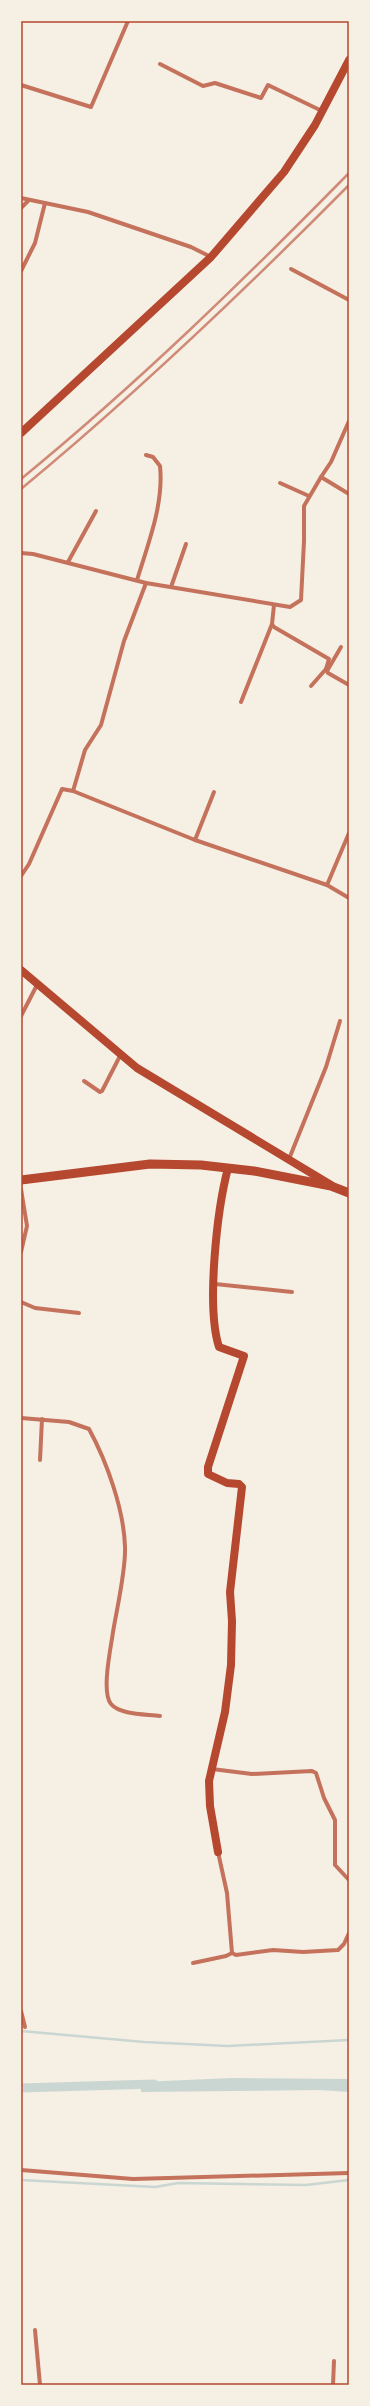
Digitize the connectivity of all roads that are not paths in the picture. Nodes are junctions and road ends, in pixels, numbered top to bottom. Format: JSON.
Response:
{"nodes":[{"id":1,"x":128,"y":21,"type":"edge"},
{"id":2,"x":349,"y":60,"type":"edge"},
{"id":3,"x":160,"y":64,"type":"dead end"},
{"id":4,"x":21,"y":85,"type":"edge"},
{"id":5,"x":322,"y":111,"type":"junction"},
{"id":6,"x":21,"y":198,"type":"edge"},
{"id":7,"x":29,"y":200,"type":"junction"},
{"id":8,"x":45,"y":203,"type":"junction"},
{"id":9,"x":21,"y":208,"type":"edge"},
{"id":10,"x":211,"y":257,"type":"junction"},
{"id":11,"x":291,"y":269,"type":"dead end"},
{"id":12,"x":21,"y":271,"type":"edge"},
{"id":13,"x":349,"y":300,"type":"edge"},
{"id":14,"x":349,"y":421,"type":"edge"},
{"id":15,"x":21,"y":433,"type":"edge"},
{"id":16,"x":146,"y":455,"type":"dead end"},
{"id":17,"x":321,"y":476,"type":"junction"},
{"id":18,"x":280,"y":483,"type":"dead end"},
{"id":19,"x":349,"y":494,"type":"edge"},
{"id":20,"x":309,"y":496,"type":"junction"},
{"id":21,"x":96,"y":511,"type":"dead end"},
{"id":22,"x":186,"y":544,"type":"dead end"},
{"id":23,"x":21,"y":553,"type":"edge"},
{"id":24,"x":68,"y":562,"type":"junction"},
{"id":25,"x":137,"y":580,"type":"junction"},
{"id":26,"x":146,"y":583,"type":"junction"},
{"id":27,"x":171,"y":587,"type":"junction"},
{"id":28,"x":274,"y":605,"type":"junction"},
{"id":29,"x":272,"y":624,"type":"junction"},
{"id":30,"x":341,"y":647,"type":"dead end"},
{"id":31,"x":327,"y":670,"type":"junction"},
{"id":32,"x":349,"y":685,"type":"edge"},
{"id":33,"x":311,"y":686,"type":"dead end"},
{"id":34,"x":241,"y":702,"type":"dead end"},
{"id":35,"x":73,"y":791,"type":"junction"},
{"id":36,"x":214,"y":792,"type":"dead end"},
{"id":37,"x":349,"y":832,"type":"edge"},
{"id":38,"x":195,"y":840,"type":"junction"},
{"id":39,"x":21,"y":876,"type":"edge"},
{"id":40,"x":327,"y":885,"type":"junction"},
{"id":41,"x":349,"y":898,"type":"edge"},
{"id":42,"x":21,"y":970,"type":"edge"},
{"id":43,"x":38,"y":982,"type":"junction"},
{"id":44,"x":21,"y":1016,"type":"edge"},
{"id":45,"x":340,"y":1021,"type":"dead end"},
{"id":46,"x":121,"y":1054,"type":"junction"},
{"id":47,"x":84,"y":1081,"type":"dead end"},
{"id":48,"x":289,"y":1160,"type":"junction"},
{"id":49,"x":228,"y":1168,"type":"junction"},
{"id":50,"x":21,"y":1180,"type":"edge"},
{"id":51,"x":331,"y":1186,"type":"junction"},
{"id":52,"x":21,"y":1189,"type":"edge"},
{"id":53,"x":349,"y":1193,"type":"edge"},
{"id":54,"x":21,"y":1252,"type":"edge"},
{"id":55,"x":215,"y":1284,"type":"junction"},
{"id":56,"x":292,"y":1292,"type":"dead end"},
{"id":57,"x":21,"y":1302,"type":"edge"},
{"id":58,"x":79,"y":1313,"type":"dead end"},
{"id":59,"x":21,"y":1418,"type":"edge"},
{"id":60,"x":42,"y":1419,"type":"junction"},
{"id":61,"x":40,"y":1460,"type":"dead end"},
{"id":62,"x":160,"y":1716,"type":"dead end"},
{"id":63,"x":212,"y":1769,"type":"junction"},
{"id":64,"x":218,"y":1852,"type":"joint"},
{"id":65,"x":349,"y":1880,"type":"edge"},
{"id":66,"x":349,"y":1934,"type":"edge"},
{"id":67,"x":232,"y":1953,"type":"junction"},
{"id":68,"x":193,"y":1963,"type":"dead end"},
{"id":69,"x":21,"y":2011,"type":"edge"},
{"id":70,"x":25,"y":2028,"type":"dead end"},
{"id":71,"x":21,"y":2170,"type":"edge"},
{"id":72,"x":349,"y":2173,"type":"edge"},
{"id":73,"x":35,"y":2330,"type":"dead end"},
{"id":74,"x":334,"y":2361,"type":"dead end"},
{"id":75,"x":40,"y":2385,"type":"edge"},
{"id":76,"x":333,"y":2385,"type":"edge"}],
"edges":[{"from":1,"to":4,"type":"street"},
{"from":2,"to":5,"type":"main road"},
{"from":3,"to":5,"type":"street"},
{"from":5,"to":10,"type":"main road"},
{"from":6,"to":7,"type":"street"},
{"from":7,"to":8,"type":"street"},
{"from":7,"to":9,"type":"street"},
{"from":8,"to":10,"type":"street"},
{"from":8,"to":12,"type":"street"},
{"from":10,"to":15,"type":"main road"},
{"from":11,"to":13,"type":"street"},
{"from":14,"to":17,"type":"street"},
{"from":16,"to":25,"type":"street"},
{"from":17,"to":19,"type":"street"},
{"from":17,"to":20,"type":"street"},
{"from":18,"to":20,"type":"street"},
{"from":20,"to":28,"type":"street"},
{"from":21,"to":24,"type":"street"},
{"from":22,"to":27,"type":"street"},
{"from":23,"to":24,"type":"street"},
{"from":24,"to":25,"type":"street"},
{"from":25,"to":26,"type":"street"},
{"from":26,"to":27,"type":"street"},
{"from":26,"to":35,"type":"street"},
{"from":27,"to":28,"type":"street"},
{"from":28,"to":29,"type":"street"},
{"from":29,"to":31,"type":"street"},
{"from":29,"to":34,"type":"street"},
{"from":30,"to":31,"type":"street"},
{"from":31,"to":32,"type":"street"},
{"from":31,"to":33,"type":"street"},
{"from":35,"to":38,"type":"street"},
{"from":35,"to":39,"type":"street"},
{"from":36,"to":38,"type":"street"},
{"from":37,"to":40,"type":"street"},
{"from":38,"to":40,"type":"street"},
{"from":40,"to":41,"type":"street"},
{"from":42,"to":43,"type":"main road"},
{"from":43,"to":44,"type":"street"},
{"from":43,"to":46,"type":"main road"},
{"from":45,"to":48,"type":"street"},
{"from":46,"to":47,"type":"street"},
{"from":46,"to":48,"type":"main road"},
{"from":48,"to":51,"type":"main road"},
{"from":49,"to":50,"type":"main road"},
{"from":49,"to":51,"type":"main road"},
{"from":49,"to":55,"type":"main road"},
{"from":51,"to":53,"type":"main road"},
{"from":52,"to":54,"type":"street"},
{"from":55,"to":56,"type":"street"},
{"from":55,"to":63,"type":"main road"},
{"from":57,"to":58,"type":"street"},
{"from":59,"to":60,"type":"street"},
{"from":60,"to":61,"type":"street"},
{"from":60,"to":62,"type":"street"},
{"from":63,"to":64,"type":"main road"},
{"from":63,"to":65,"type":"street"},
{"from":64,"to":67,"type":"street"},
{"from":66,"to":67,"type":"street"},
{"from":67,"to":68,"type":"street"},
{"from":69,"to":70,"type":"street"},
{"from":71,"to":72,"type":"street"},
{"from":73,"to":75,"type":"street"},
{"from":74,"to":76,"type":"street"}]}
